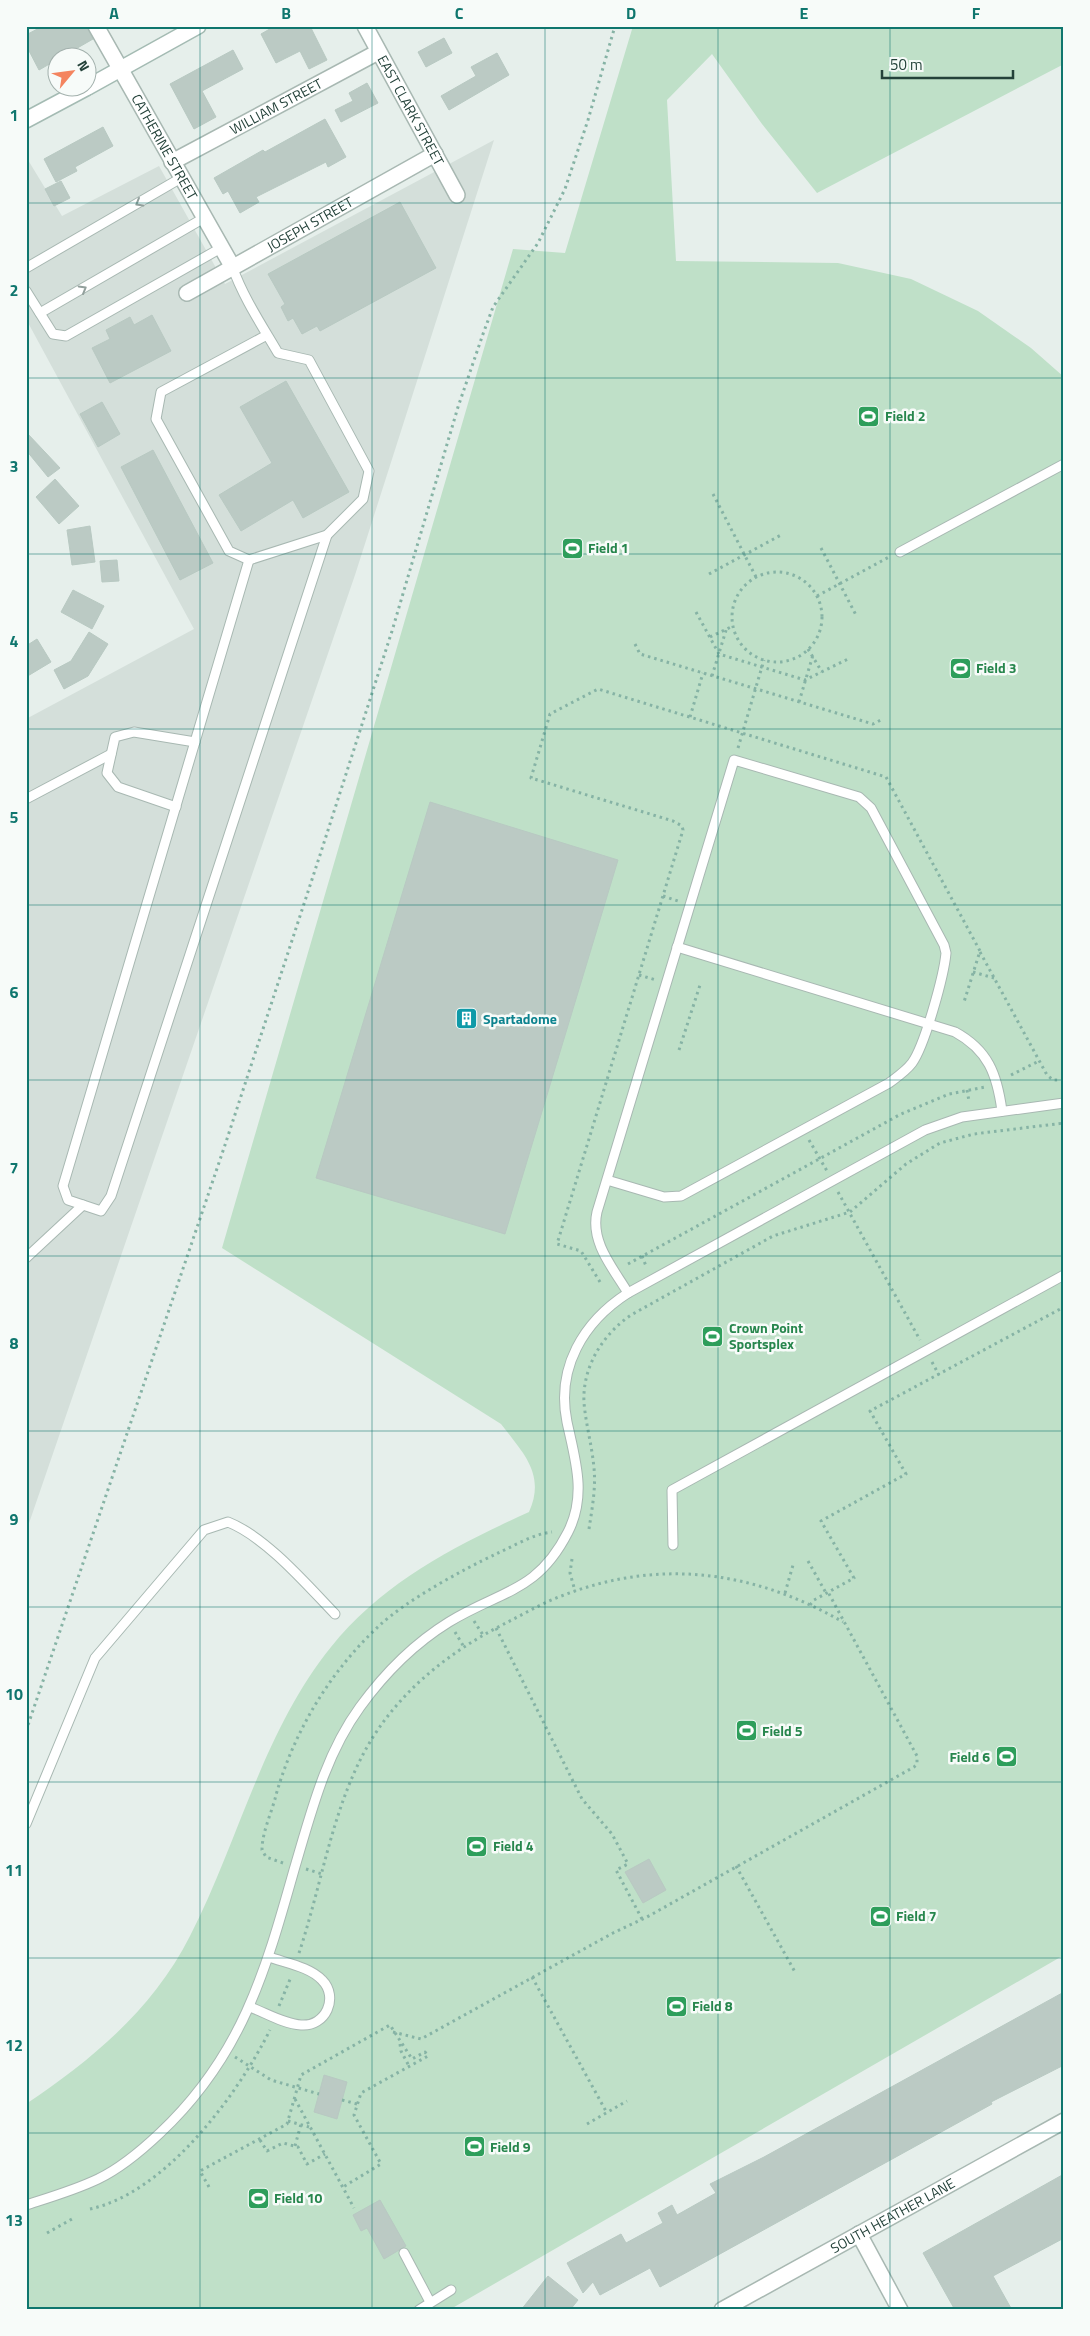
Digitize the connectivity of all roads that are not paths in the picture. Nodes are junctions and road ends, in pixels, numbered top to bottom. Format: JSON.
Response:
{"nodes":[{"id":1,"x":96,"y":26,"type":"edge"},
{"id":2,"x":198,"y":26,"type":"edge"},
{"id":3,"x":364,"y":26,"type":"edge"},
{"id":4,"x":378,"y":52,"type":"junction"},
{"id":5,"x":120,"y":69,"type":"junction"},
{"id":6,"x":98,"y":81,"type":"edge"},
{"id":7,"x":67,"y":98,"type":"edge"},
{"id":8,"x":26,"y":120,"type":"edge"},
{"id":9,"x":435,"y":154,"type":"junction"},
{"id":10,"x":172,"y":162,"type":"junction"},
{"id":11,"x":181,"y":178,"type":"junction"},
{"id":12,"x":457,"y":195,"type":"dead end"},
{"id":13,"x":204,"y":218,"type":"junction"},
{"id":14,"x":221,"y":248,"type":"junction"},
{"id":15,"x":232,"y":266,"type":"junction"},
{"id":16,"x":26,"y":268,"type":"edge"},
{"id":17,"x":26,"y":290,"type":"edge"},
{"id":18,"x":187,"y":293,"type":"dead end"},
{"id":19,"x":40,"y":313,"type":"junction"},
{"id":20,"x":267,"y":335,"type":"junction"},
{"id":21,"x":1064,"y":464,"type":"edge"},
{"id":22,"x":327,"y":535,"type":"junction"},
{"id":23,"x":900,"y":552,"type":"road end"},
{"id":24,"x":249,"y":560,"type":"junction"},
{"id":25,"x":195,"y":742,"type":"junction"},
{"id":26,"x":111,"y":754,"type":"junction"},
{"id":27,"x":26,"y":800,"type":"edge"},
{"id":28,"x":176,"y":807,"type":"junction"},
{"id":29,"x":677,"y":947,"type":"junction"},
{"id":30,"x":928,"y":1023,"type":"junction"},
{"id":31,"x":1064,"y":1102,"type":"edge"},
{"id":32,"x":1002,"y":1110,"type":"junction"},
{"id":33,"x":607,"y":1180,"type":"junction"},
{"id":34,"x":83,"y":1205,"type":"junction"},
{"id":35,"x":26,"y":1258,"type":"edge"},
{"id":36,"x":1064,"y":1275,"type":"edge"},
{"id":37,"x":628,"y":1293,"type":"junction"},
{"id":38,"x":673,"y":1545,"type":"dead end"},
{"id":39,"x":335,"y":1614,"type":"dead end"},
{"id":40,"x":26,"y":1824,"type":"edge"},
{"id":41,"x":269,"y":1957,"type":"junction"},
{"id":42,"x":250,"y":2007,"type":"junction"},
{"id":43,"x":1064,"y":2121,"type":"edge"},
{"id":44,"x":26,"y":2205,"type":"edge"},
{"id":45,"x":859,"y":2234,"type":"junction"},
{"id":46,"x":404,"y":2253,"type":"dead end"},
{"id":47,"x":451,"y":2290,"type":"dead end"},
{"id":48,"x":430,"y":2302,"type":"junction"},
{"id":49,"x":419,"y":2310,"type":"edge"},
{"id":50,"x":722,"y":2310,"type":"edge"},
{"id":51,"x":900,"y":2310,"type":"edge"}],
"edges":[{"from":1,"to":5,"type":"street","name":"CATHERINE STREET"},
{"from":2,"to":5,"type":"street"},
{"from":3,"to":4,"type":"street","name":"EAST CLARK STREET"},
{"from":4,"to":9,"type":"street","name":"EAST CLARK STREET"},
{"from":4,"to":10,"type":"street","name":"WILLIAM STREET"},
{"from":5,"to":6,"type":"street"},
{"from":5,"to":10,"type":"street","name":"CATHERINE STREET"},
{"from":7,"to":8,"type":"street"},
{"from":9,"to":12,"type":"street","name":"EAST CLARK STREET"},
{"from":9,"to":15,"type":"street","name":"JOSEPH STREET"},
{"from":10,"to":11,"type":"street","name":"CATHERINE STREET"},
{"from":11,"to":13,"type":"street","name":"CATHERINE STREET"},
{"from":11,"to":16,"type":"lane","one_way":true},
{"from":13,"to":14,"type":"street","name":"CATHERINE STREET"},
{"from":19,"to":13,"type":"lane","one_way":true},
{"from":14,"to":15,"type":"street","name":"CATHERINE STREET"},
{"from":14,"to":19,"type":"lane"},
{"from":15,"to":18,"type":"street","name":"JOSEPH STREET"},
{"from":15,"to":20,"type":"lane"},
{"from":17,"to":19,"type":"lane"},
{"from":20,"to":22,"type":"lane"},
{"from":20,"to":24,"type":"lane"},
{"from":21,"to":23,"type":"lane"},
{"from":22,"to":24,"type":"lane"},
{"from":22,"to":34,"type":"lane"},
{"from":24,"to":25,"type":"lane"},
{"from":25,"to":26,"type":"lane"},
{"from":25,"to":28,"type":"lane"},
{"from":26,"to":27,"type":"lane"},
{"from":26,"to":28,"type":"lane"},
{"from":28,"to":34,"type":"lane"},
{"from":29,"to":30,"type":"lane"},
{"from":29,"to":30,"type":"lane"},
{"from":29,"to":33,"type":"lane"},
{"from":30,"to":32,"type":"lane"},
{"from":30,"to":33,"type":"lane"},
{"from":31,"to":32,"type":"lane"},
{"from":32,"to":37,"type":"lane"},
{"from":33,"to":37,"type":"lane"},
{"from":34,"to":35,"type":"lane"},
{"from":36,"to":38,"type":"lane"},
{"from":37,"to":41,"type":"lane"},
{"from":39,"to":40,"type":"lane"},
{"from":41,"to":42,"type":"lane"},
{"from":41,"to":42,"type":"lane"},
{"from":42,"to":44,"type":"lane"},
{"from":43,"to":45,"type":"street","name":"SOUTH HEATHER LANE"},
{"from":45,"to":50,"type":"street","name":"SOUTH HEATHER LANE"},
{"from":45,"to":51,"type":"street"},
{"from":46,"to":48,"type":"lane"},
{"from":47,"to":48,"type":"lane"},
{"from":48,"to":49,"type":"lane"}]}
